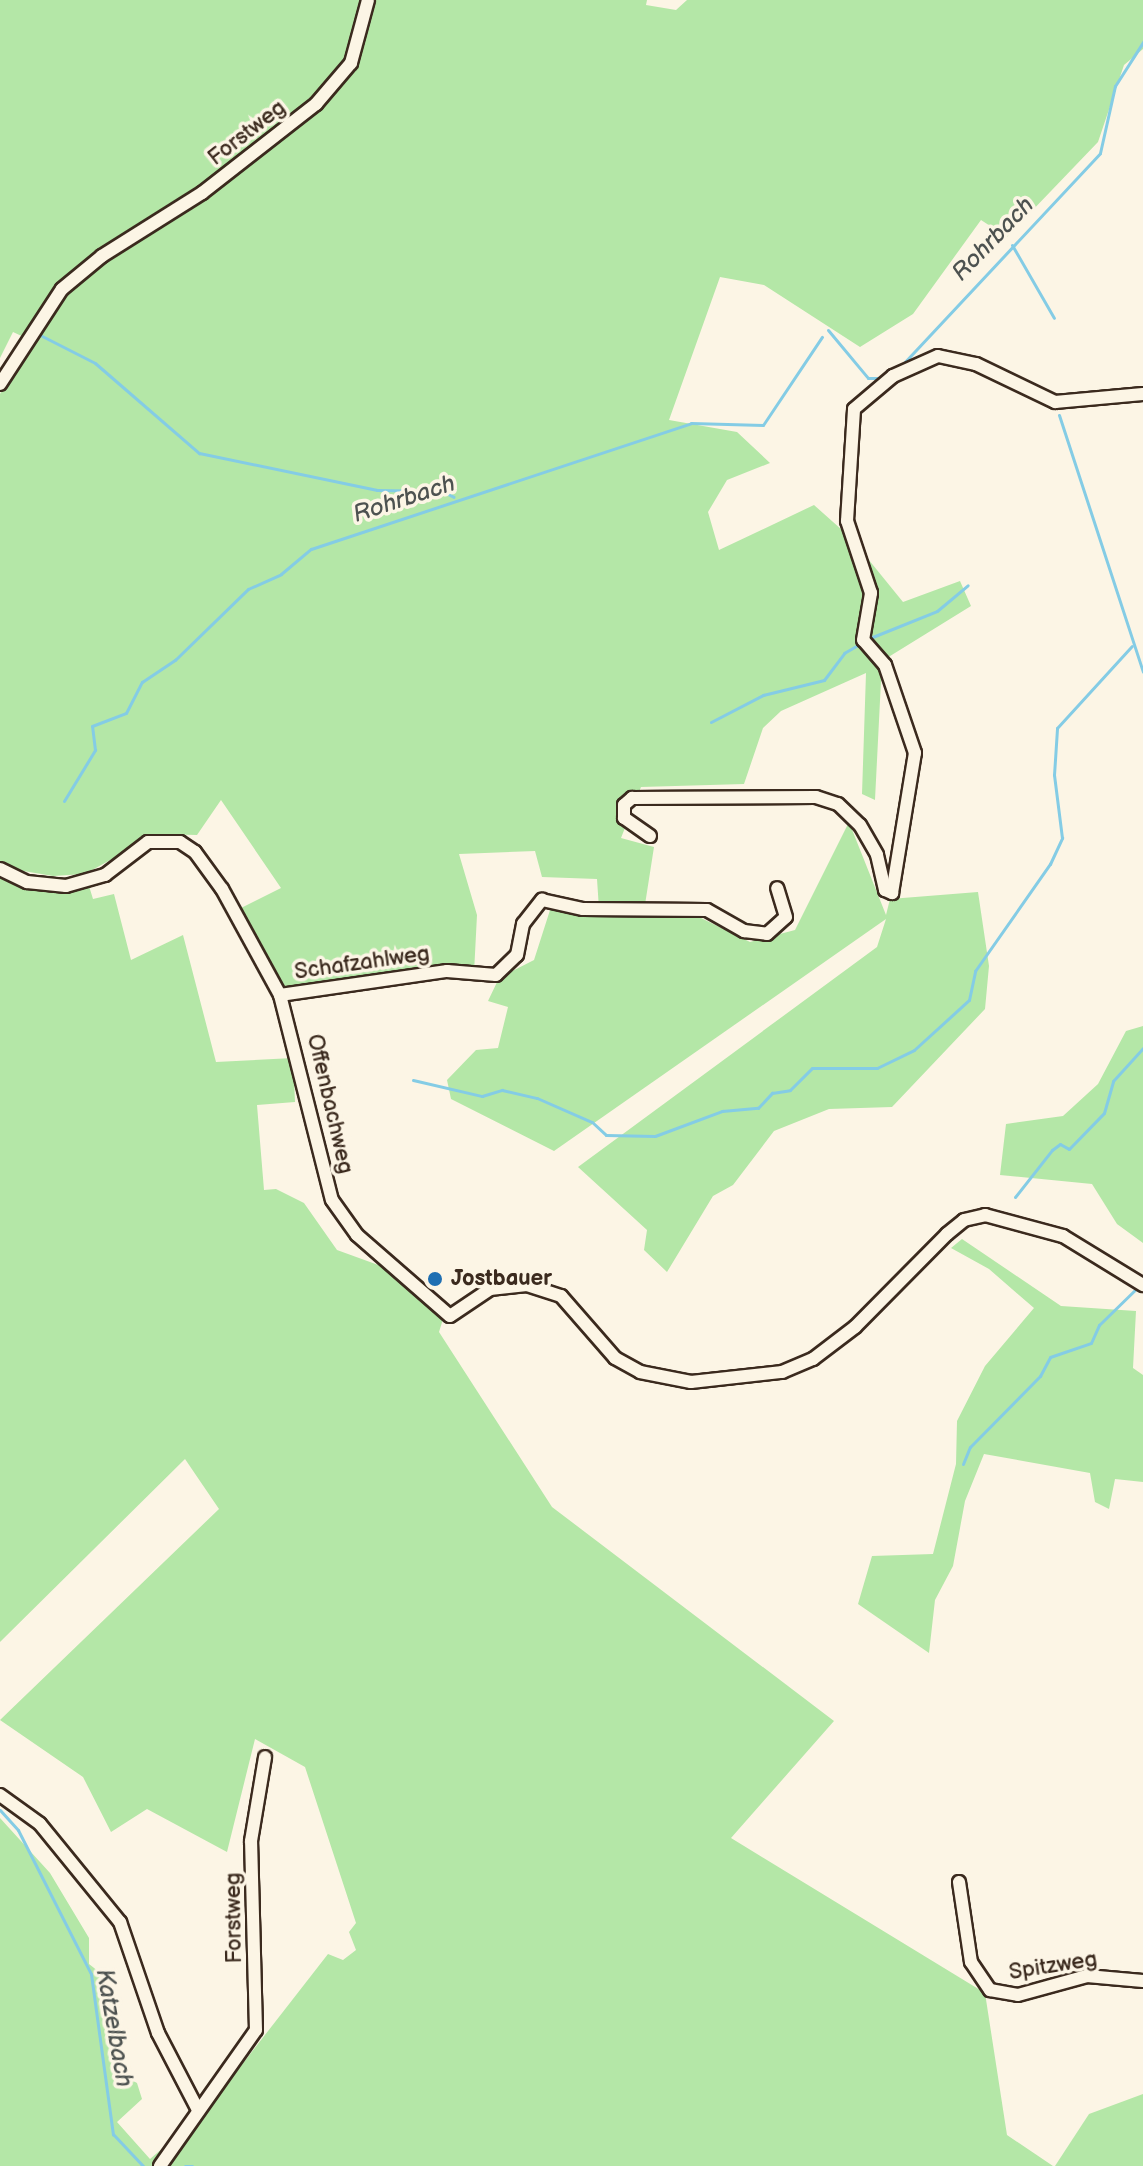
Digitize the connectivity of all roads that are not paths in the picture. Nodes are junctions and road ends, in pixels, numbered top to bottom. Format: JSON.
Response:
{"nodes":[{"id":1,"x":368,"y":0,"type":"edge"},
{"id":2,"x":0,"y":384,"type":"edge"},
{"id":3,"x":1143,"y":394,"type":"edge"},
{"id":4,"x":650,"y":836,"type":"dead end"},
{"id":5,"x":0,"y":869,"type":"edge"},
{"id":6,"x":777,"y":888,"type":"dead end"},
{"id":7,"x":280,"y":995,"type":"junction"},
{"id":8,"x":1143,"y":1285,"type":"edge"},
{"id":9,"x":265,"y":1757,"type":"dead end"},
{"id":10,"x":0,"y":1795,"type":"edge"},
{"id":11,"x":959,"y":1882,"type":"dead end"},
{"id":12,"x":1143,"y":1981,"type":"edge"},
{"id":13,"x":197,"y":2108,"type":"junction"},
{"id":14,"x":160,"y":2166,"type":"edge"}],
"edges":[{"from":1,"to":2,"type":"street","name":"Forstweg"},
{"from":3,"to":4,"type":"street"},
{"from":5,"to":7,"type":"street","name":"Offenbachweg"},
{"from":6,"to":7,"type":"street","name":"Schafzahlweg"},
{"from":7,"to":8,"type":"street","name":"Offenbachweg"},
{"from":9,"to":13,"type":"street","name":"Forstweg"},
{"from":10,"to":13,"type":"street"},
{"from":11,"to":12,"type":"street","name":"Spitzweg"},
{"from":13,"to":14,"type":"street","name":"Forstweg"}]}
